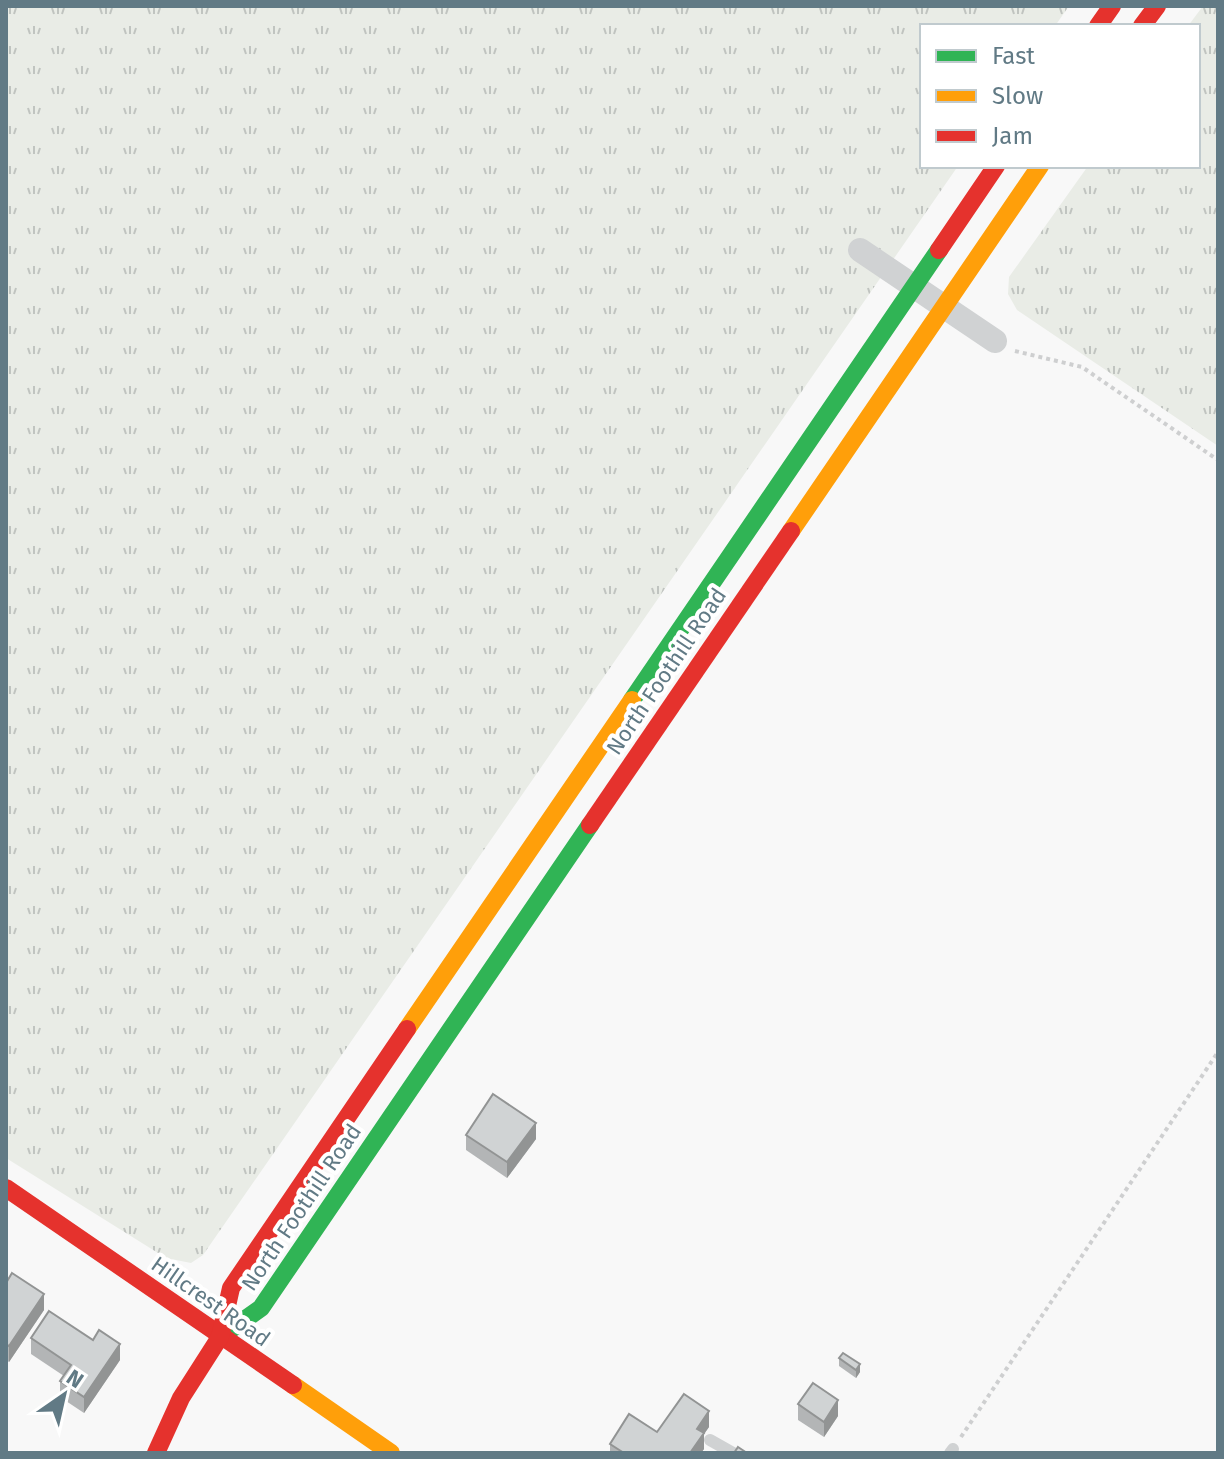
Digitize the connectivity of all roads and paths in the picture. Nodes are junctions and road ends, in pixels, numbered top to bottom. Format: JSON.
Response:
{"nodes":[{"id":1,"x":1112,"y":6,"type":"edge"},
{"id":2,"x":1157,"y":6,"type":"edge"},
{"id":3,"x":1099,"y":24,"type":"edge"},
{"id":4,"x":1144,"y":24,"type":"edge"},
{"id":5,"x":995,"y":168,"type":"edge"},
{"id":6,"x":1039,"y":168,"type":"edge"},
{"id":7,"x":860,"y":250,"type":"dead end"},
{"id":8,"x":913,"y":286,"type":"junction"},
{"id":9,"x":943,"y":306,"type":"junction"},
{"id":10,"x":995,"y":341,"type":"joint"},
{"id":11,"x":1218,"y":460,"type":"edge"},
{"id":12,"x":1218,"y":1052,"type":"edge"},
{"id":13,"x":6,"y":1188,"type":"edge"},
{"id":14,"x":220,"y":1337,"type":"junction"},
{"id":15,"x":710,"y":1440,"type":"dead end"},
{"id":16,"x":952,"y":1451,"type":"edge"},
{"id":17,"x":156,"y":1453,"type":"edge"},
{"id":18,"x":391,"y":1453,"type":"edge"},
{"id":19,"x":733,"y":1453,"type":"edge"}],
"edges":[{"from":1,"to":3,"type":"main road"},
{"from":2,"to":4,"type":"main road"},
{"from":5,"to":8,"type":"main road","name":"North Foothill Road"},
{"from":6,"to":9,"type":"main road","name":"North Foothill Road"},
{"from":7,"to":8,"type":"street"},
{"from":8,"to":9,"type":"street"},
{"from":8,"to":14,"type":"main road","name":"North Foothill Road"},
{"from":9,"to":10,"type":"street"},
{"from":9,"to":14,"type":"main road","name":"North Foothill Road"},
{"from":10,"to":11,"type":"path"},
{"from":12,"to":16,"type":"path"},
{"from":13,"to":14,"type":"main road","name":"Hillcrest Road"},
{"from":14,"to":17,"type":"main road"},
{"from":14,"to":18,"type":"main road","name":"Hillcrest Road"},
{"from":15,"to":19,"type":"lane"}]}
